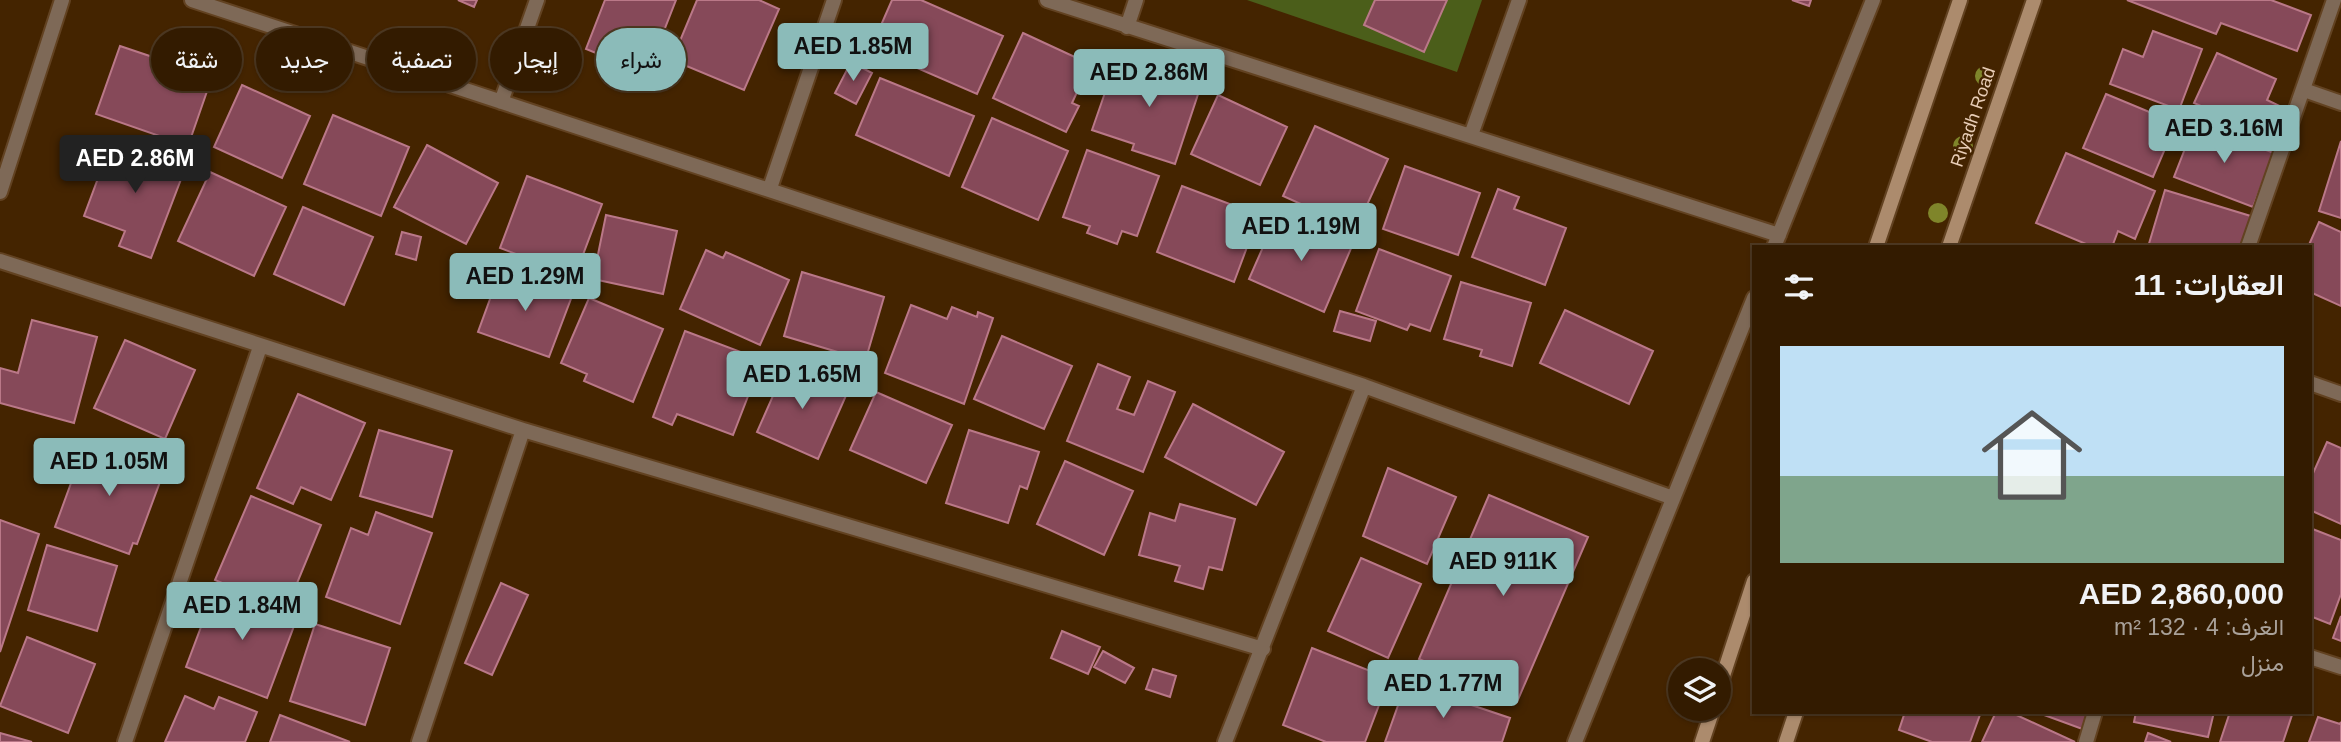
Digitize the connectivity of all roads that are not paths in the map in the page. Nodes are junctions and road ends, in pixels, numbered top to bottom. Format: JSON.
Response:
{"nodes":[{"id":1,"x":62,"y":0,"type":"edge"},
{"id":2,"x":192,"y":0,"type":"edge"},
{"id":3,"x":537,"y":0,"type":"edge"},
{"id":4,"x":834,"y":0,"type":"edge"},
{"id":5,"x":1047,"y":0,"type":"edge"},
{"id":6,"x":1136,"y":0,"type":"edge"},
{"id":7,"x":1519,"y":0,"type":"edge"},
{"id":8,"x":1873,"y":0,"type":"edge"},
{"id":9,"x":1960,"y":0,"type":"edge"},
{"id":10,"x":2034,"y":0,"type":"edge"},
{"id":11,"x":2334,"y":0,"type":"edge"},
{"id":12,"x":1127,"y":27,"type":"junction"},
{"id":13,"x":2304,"y":90,"type":"junction"},
{"id":14,"x":502,"y":102,"type":"junction"},
{"id":15,"x":2341,"y":103,"type":"edge"},
{"id":16,"x":1471,"y":135,"type":"junction"},
{"id":17,"x":770,"y":188,"type":"junction"},
{"id":18,"x":0,"y":192,"type":"edge"},
{"id":19,"x":1777,"y":241,"type":"edge"},
{"id":20,"x":1877,"y":245,"type":"edge"},
{"id":21,"x":1950,"y":245,"type":"edge"},
{"id":22,"x":2249,"y":245,"type":"edge"},
{"id":23,"x":0,"y":261,"type":"edge"},
{"id":24,"x":1752,"y":303,"type":"edge"},
{"id":25,"x":260,"y":347,"type":"junction"},
{"id":26,"x":2312,"y":384,"type":"edge"},
{"id":27,"x":1364,"y":386,"type":"junction"},
{"id":28,"x":2341,"y":394,"type":"edge"},
{"id":29,"x":523,"y":430,"type":"junction"},
{"id":30,"x":1673,"y":498,"type":"junction"},
{"id":31,"x":1752,"y":587,"type":"edge"},
{"id":32,"x":1263,"y":649,"type":"junction"},
{"id":33,"x":2312,"y":657,"type":"edge"},
{"id":34,"x":1729,"y":658,"type":"edge"},
{"id":35,"x":2341,"y":667,"type":"edge"},
{"id":36,"x":1796,"y":714,"type":"edge"},
{"id":37,"x":2094,"y":714,"type":"edge"},
{"id":38,"x":1709,"y":721,"type":"edge"},
{"id":39,"x":1790,"y":741,"type":"edge"},
{"id":40,"x":125,"y":742,"type":"edge"},
{"id":41,"x":419,"y":742,"type":"edge"},
{"id":42,"x":1225,"y":742,"type":"edge"},
{"id":43,"x":1575,"y":742,"type":"edge"},
{"id":44,"x":1702,"y":742,"type":"edge"},
{"id":45,"x":2086,"y":742,"type":"edge"}],
"edges":[{"from":1,"to":18,"type":"street"},
{"from":2,"to":14,"type":"street"},
{"from":3,"to":14,"type":"street"},
{"from":4,"to":17,"type":"street"},
{"from":5,"to":12,"type":"street"},
{"from":6,"to":12,"type":"street"},
{"from":7,"to":16,"type":"street"},
{"from":8,"to":19,"type":"street"},
{"from":9,"to":20,"type":"street"},
{"from":10,"to":21,"type":"street","name":"Riyadh Road"},
{"from":11,"to":13,"type":"street"},
{"from":12,"to":16,"type":"street"},
{"from":13,"to":15,"type":"street"},
{"from":13,"to":22,"type":"street"},
{"from":14,"to":17,"type":"street"},
{"from":16,"to":19,"type":"street"},
{"from":17,"to":27,"type":"street"},
{"from":23,"to":25,"type":"street"},
{"from":24,"to":30,"type":"street"},
{"from":25,"to":29,"type":"street"},
{"from":25,"to":40,"type":"street"},
{"from":26,"to":28,"type":"street"},
{"from":27,"to":30,"type":"street"},
{"from":27,"to":32,"type":"street"},
{"from":29,"to":32,"type":"street"},
{"from":29,"to":41,"type":"street"},
{"from":30,"to":43,"type":"street"},
{"from":31,"to":34,"type":"street"},
{"from":32,"to":42,"type":"street"},
{"from":33,"to":35,"type":"street"},
{"from":36,"to":39,"type":"street"},
{"from":37,"to":45,"type":"street"},
{"from":38,"to":44,"type":"street"}]}
